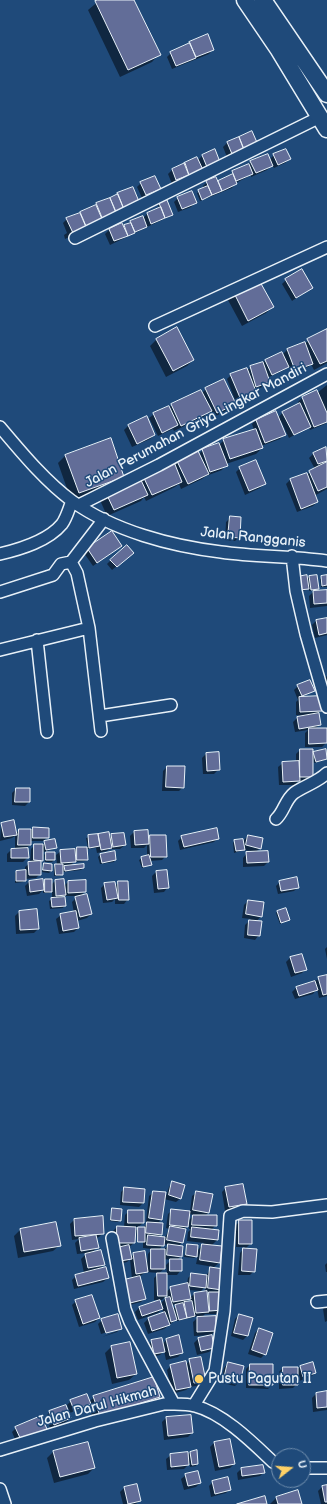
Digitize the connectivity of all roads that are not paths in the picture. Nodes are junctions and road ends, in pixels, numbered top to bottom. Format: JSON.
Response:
{"nodes":[{"id":1,"x":245,"y":0,"type":"edge"},
{"id":2,"x":263,"y":0,"type":"edge"},
{"id":3,"x":285,"y":51,"type":"junction"},
{"id":4,"x":327,"y":94,"type":"edge"},
{"id":5,"x":323,"y":123,"type":"edge"},
{"id":6,"x":75,"y":238,"type":"dead end"},
{"id":7,"x":327,"y":247,"type":"edge"},
{"id":8,"x":155,"y":326,"type":"dead end"},
{"id":9,"x":327,"y":374,"type":"edge"},
{"id":10,"x":0,"y":427,"type":"edge"},
{"id":11,"x":76,"y":503,"type":"junction"},
{"id":12,"x":104,"y":519,"type":"junction"},
{"id":13,"x":0,"y":554,"type":"edge"},
{"id":14,"x":292,"y":556,"type":"junction"},
{"id":15,"x":327,"y":561,"type":"edge"},
{"id":16,"x":71,"y":562,"type":"junction"},
{"id":17,"x":0,"y":592,"type":"edge"},
{"id":18,"x":89,"y":628,"type":"junction"},
{"id":19,"x":37,"y":640,"type":"junction"},
{"id":20,"x":0,"y":650,"type":"edge"},
{"id":21,"x":171,"y":705,"type":"dead end"},
{"id":22,"x":327,"y":707,"type":"edge"},
{"id":23,"x":100,"y":716,"type":"junction"},
{"id":24,"x":101,"y":731,"type":"dead end"},
{"id":25,"x":47,"y":732,"type":"dead end"},
{"id":26,"x":327,"y":773,"type":"edge"},
{"id":27,"x":276,"y":819,"type":"dead end"},
{"id":28,"x":327,"y":1205,"type":"edge"},
{"id":29,"x":112,"y":1238,"type":"dead end"},
{"id":30,"x":174,"y":1404,"type":"junction"},
{"id":31,"x":194,"y":1405,"type":"junction"},
{"id":32,"x":0,"y":1450,"type":"edge"},
{"id":33,"x":271,"y":1460,"type":"edge"},
{"id":34,"x":311,"y":1468,"type":"edge"},
{"id":35,"x":327,"y":1468,"type":"edge"},
{"id":36,"x":0,"y":1489,"type":"edge"},
{"id":37,"x":5,"y":1504,"type":"edge"}],
"edges":[{"from":1,"to":3,"type":"highway"},
{"from":2,"to":3,"type":"highway"},
{"from":3,"to":4,"type":"highway"},
{"from":3,"to":5,"type":"highway"},
{"from":5,"to":6,"type":"street"},
{"from":7,"to":8,"type":"street"},
{"from":9,"to":11,"type":"street","name":"Jalan Perumahan Griya Lingkar Mandiri"},
{"from":10,"to":11,"type":"street","name":"Jalan Rangganis"},
{"from":11,"to":12,"type":"street","name":"Jalan Rangganis"},
{"from":11,"to":13,"type":"street"},
{"from":12,"to":14,"type":"street","name":"Jalan Rangganis"},
{"from":12,"to":16,"type":"street"},
{"from":14,"to":15,"type":"street","name":"Jalan Rangganis"},
{"from":14,"to":22,"type":"street"},
{"from":16,"to":17,"type":"street"},
{"from":16,"to":18,"type":"street"},
{"from":18,"to":19,"type":"street"},
{"from":18,"to":23,"type":"street"},
{"from":19,"to":20,"type":"street"},
{"from":19,"to":25,"type":"street"},
{"from":21,"to":23,"type":"street"},
{"from":23,"to":24,"type":"street"},
{"from":26,"to":27,"type":"street"},
{"from":28,"to":31,"type":"street"},
{"from":29,"to":30,"type":"street"},
{"from":30,"to":31,"type":"street","name":"Jalan Darul Hikmah"},
{"from":30,"to":32,"type":"street","name":"Jalan Darul Hikmah"},
{"from":31,"to":33,"type":"street","name":"Jalan Darul Hikmah"},
{"from":34,"to":35,"type":"street"},
{"from":36,"to":37,"type":"street"}]}
